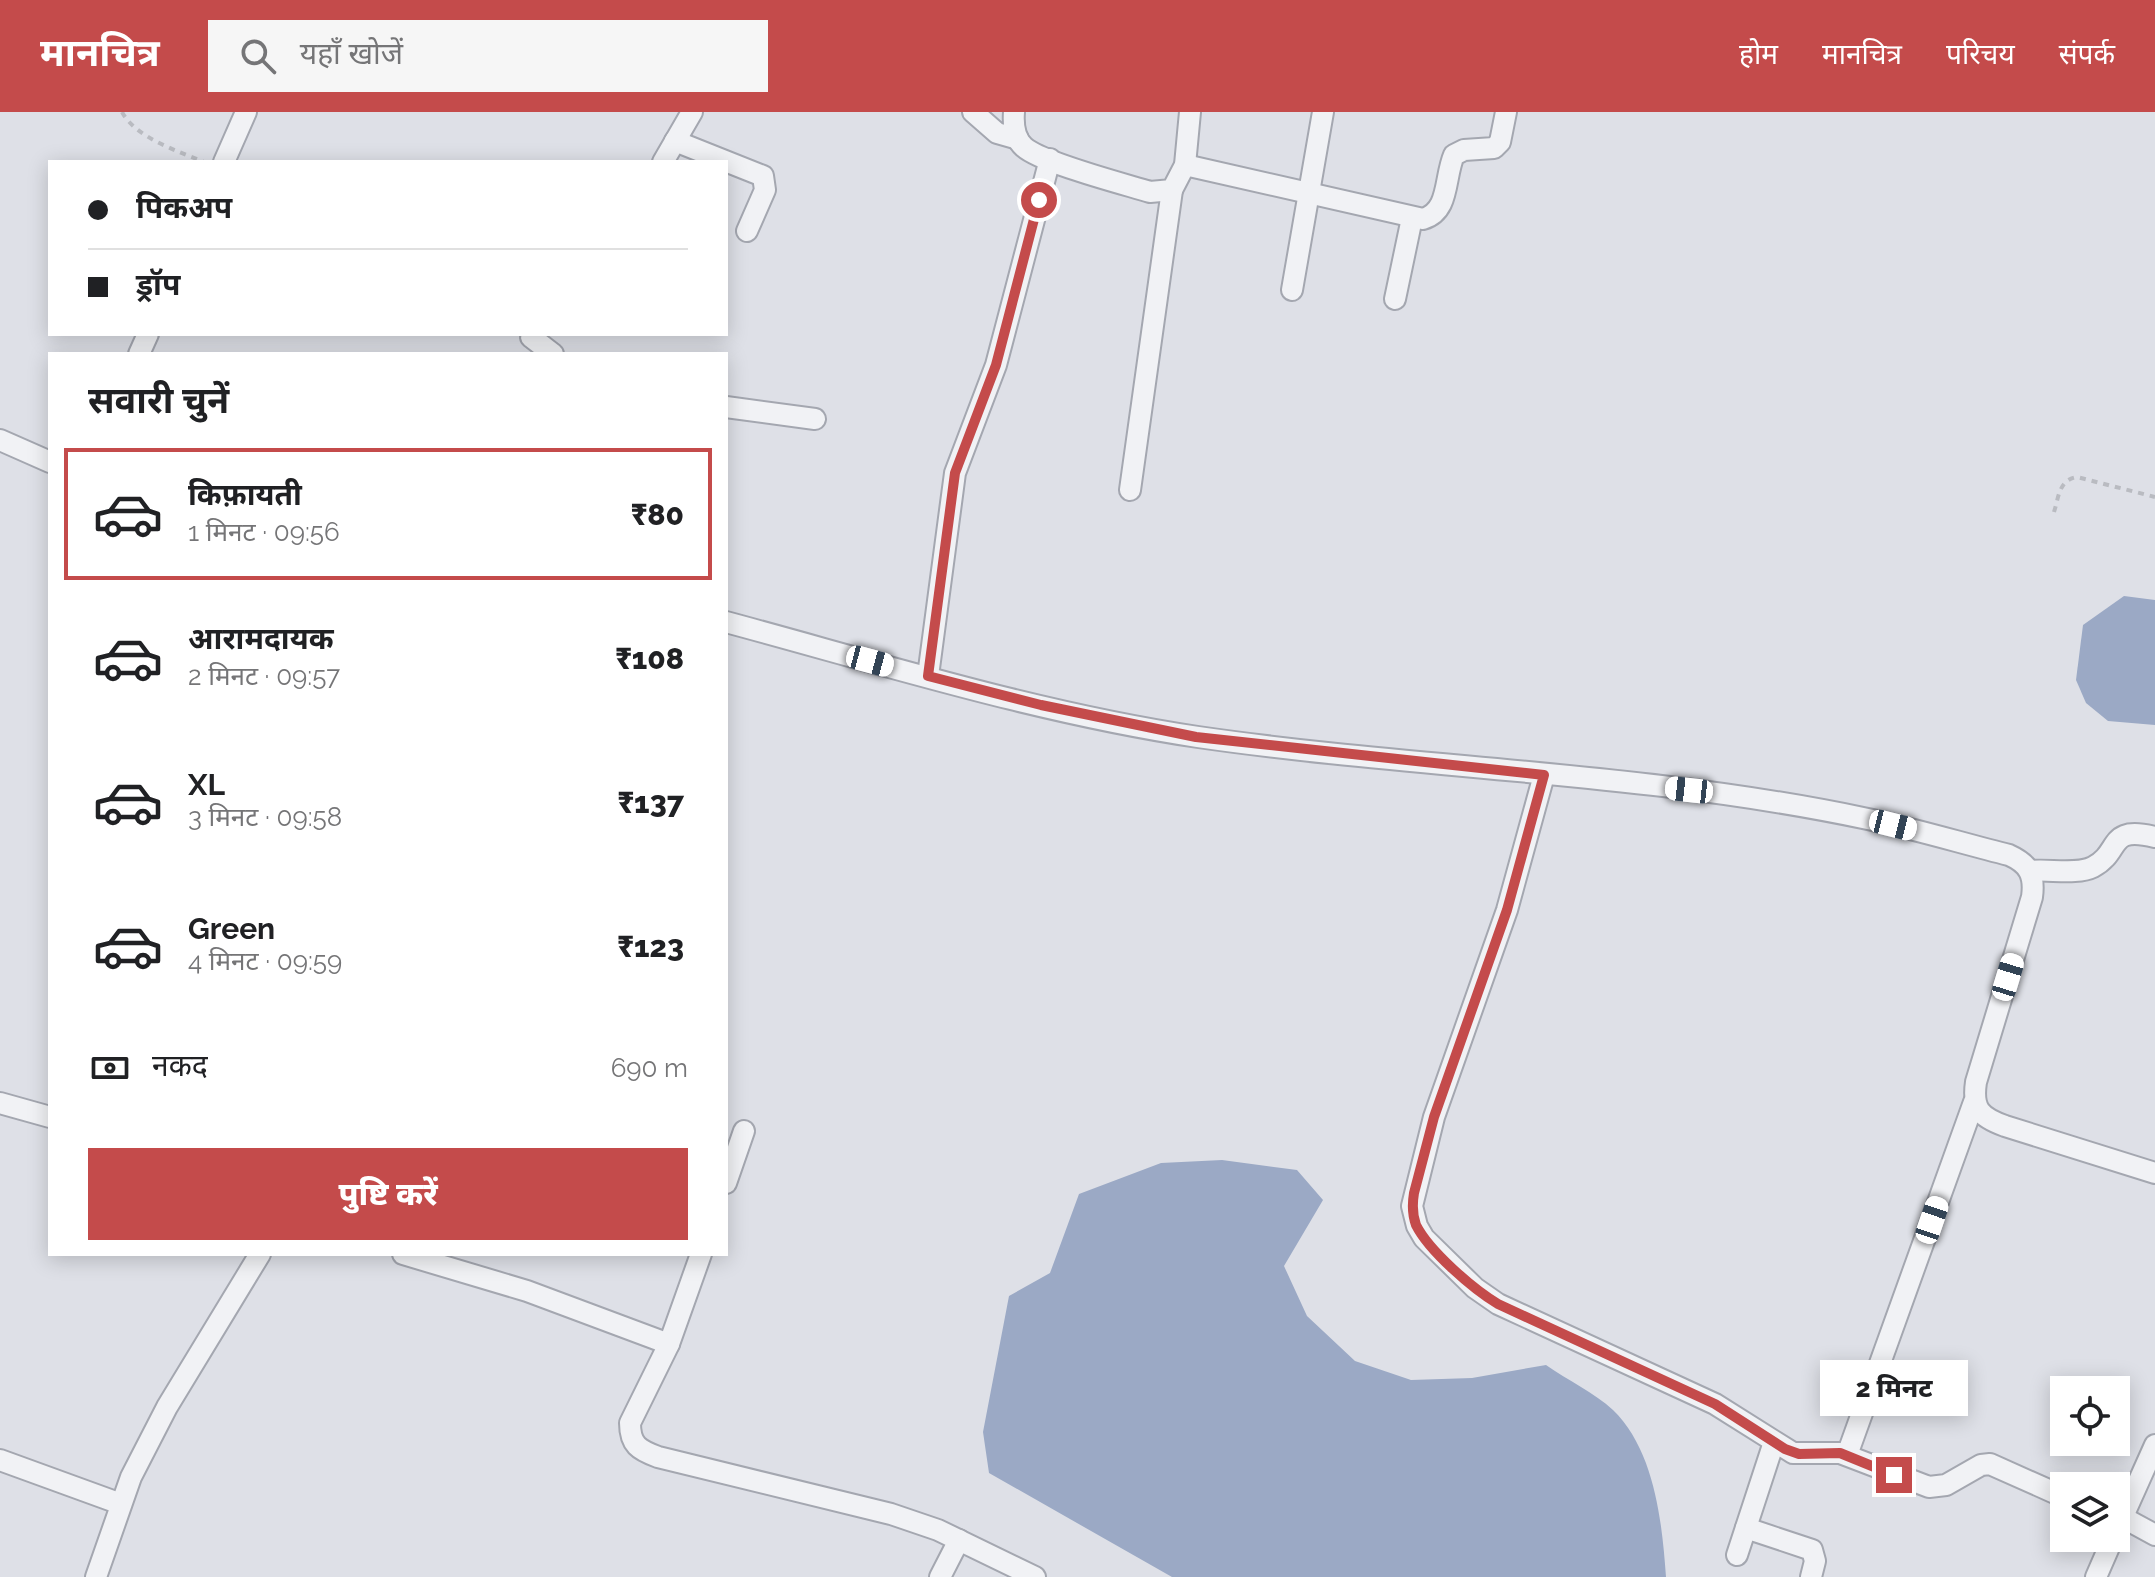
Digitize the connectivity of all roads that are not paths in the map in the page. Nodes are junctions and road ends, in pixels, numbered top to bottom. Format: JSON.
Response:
{"nodes":[{"id":1,"x":246,"y":112,"type":"edge"},
{"id":2,"x":692,"y":112,"type":"edge"},
{"id":3,"x":973,"y":112,"type":"edge"},
{"id":4,"x":1014,"y":112,"type":"edge"},
{"id":5,"x":1190,"y":112,"type":"edge"},
{"id":6,"x":1323,"y":112,"type":"edge"},
{"id":7,"x":1506,"y":112,"type":"edge"},
{"id":8,"x":1018,"y":139,"type":"junction"},
{"id":9,"x":675,"y":141,"type":"junction"},
{"id":10,"x":1050,"y":159,"type":"junction"},
{"id":11,"x":225,"y":160,"type":"edge"},
{"id":12,"x":664,"y":160,"type":"edge"},
{"id":13,"x":723,"y":160,"type":"edge"},
{"id":14,"x":728,"y":162,"type":"edge"},
{"id":15,"x":1185,"y":165,"type":"junction"},
{"id":16,"x":1172,"y":190,"type":"junction"},
{"id":17,"x":1311,"y":195,"type":"junction"},
{"id":18,"x":1412,"y":218,"type":"junction"},
{"id":19,"x":747,"y":231,"type":"dead end"},
{"id":20,"x":1292,"y":290,"type":"dead end"},
{"id":21,"x":1395,"y":299,"type":"dead end"},
{"id":22,"x":527,"y":342,"type":"edge"},
{"id":23,"x":549,"y":352,"type":"edge"},
{"id":24,"x":728,"y":407,"type":"edge"},
{"id":25,"x":815,"y":419,"type":"dead end"},
{"id":26,"x":0,"y":440,"type":"edge"},
{"id":27,"x":48,"y":461,"type":"edge"},
{"id":28,"x":1130,"y":490,"type":"dead end"},
{"id":29,"x":728,"y":623,"type":"edge"},
{"id":30,"x":928,"y":676,"type":"junction"},
{"id":31,"x":1544,"y":775,"type":"junction"},
{"id":32,"x":2155,"y":837,"type":"edge"},
{"id":33,"x":2031,"y":871,"type":"junction"},
{"id":34,"x":1974,"y":1102,"type":"junction"},
{"id":35,"x":0,"y":1103,"type":"edge"},
{"id":36,"x":48,"y":1116,"type":"edge"},
{"id":37,"x":744,"y":1131,"type":"dead end"},
{"id":38,"x":2155,"y":1173,"type":"edge"},
{"id":39,"x":728,"y":1177,"type":"edge"},
{"id":40,"x":259,"y":1256,"type":"edge"},
{"id":41,"x":410,"y":1256,"type":"edge"},
{"id":42,"x":700,"y":1256,"type":"edge"},
{"id":43,"x":669,"y":1344,"type":"junction"},
{"id":44,"x":1774,"y":1442,"type":"junction"},
{"id":45,"x":2155,"y":1445,"type":"edge"},
{"id":46,"x":1847,"y":1455,"type":"junction"},
{"id":47,"x":0,"y":1460,"type":"edge"},
{"id":48,"x":2050,"y":1491,"type":"edge"},
{"id":49,"x":2130,"y":1498,"type":"edge"},
{"id":50,"x":121,"y":1504,"type":"junction"},
{"id":51,"x":1746,"y":1528,"type":"junction"},
{"id":52,"x":2130,"y":1529,"type":"edge"},
{"id":53,"x":2155,"y":1535,"type":"edge"},
{"id":54,"x":959,"y":1540,"type":"junction"},
{"id":55,"x":2106,"y":1552,"type":"edge"},
{"id":56,"x":1737,"y":1555,"type":"dead end"},
{"id":57,"x":96,"y":1577,"type":"edge"},
{"id":58,"x":940,"y":1577,"type":"edge"},
{"id":59,"x":1035,"y":1577,"type":"edge"},
{"id":60,"x":1811,"y":1577,"type":"edge"},
{"id":61,"x":2096,"y":1577,"type":"edge"}],
"edges":[{"from":1,"to":11,"type":"street"},
{"from":2,"to":9,"type":"street"},
{"from":3,"to":8,"type":"street"},
{"from":4,"to":8,"type":"street"},
{"from":5,"to":15,"type":"street"},
{"from":6,"to":17,"type":"street"},
{"from":7,"to":18,"type":"street"},
{"from":8,"to":10,"type":"street"},
{"from":9,"to":12,"type":"street"},
{"from":9,"to":13,"type":"street"},
{"from":10,"to":16,"type":"street"},
{"from":10,"to":30,"type":"street"},
{"from":14,"to":19,"type":"street"},
{"from":15,"to":16,"type":"street"},
{"from":15,"to":17,"type":"street"},
{"from":16,"to":28,"type":"street"},
{"from":17,"to":18,"type":"street"},
{"from":17,"to":20,"type":"street"},
{"from":18,"to":21,"type":"street"},
{"from":22,"to":23,"type":"street"},
{"from":24,"to":25,"type":"street"},
{"from":26,"to":27,"type":"street"},
{"from":29,"to":30,"type":"street"},
{"from":30,"to":31,"type":"street"},
{"from":31,"to":33,"type":"street"},
{"from":31,"to":44,"type":"street"},
{"from":32,"to":33,"type":"street"},
{"from":33,"to":34,"type":"street"},
{"from":34,"to":38,"type":"street"},
{"from":34,"to":46,"type":"street"},
{"from":35,"to":36,"type":"street"},
{"from":37,"to":39,"type":"street"},
{"from":40,"to":50,"type":"street"},
{"from":41,"to":43,"type":"street"},
{"from":42,"to":43,"type":"street"},
{"from":43,"to":54,"type":"street"},
{"from":44,"to":46,"type":"street"},
{"from":44,"to":51,"type":"street"},
{"from":45,"to":49,"type":"street"},
{"from":46,"to":48,"type":"street"},
{"from":47,"to":50,"type":"street"},
{"from":50,"to":57,"type":"street"},
{"from":51,"to":56,"type":"street"},
{"from":51,"to":60,"type":"street"},
{"from":52,"to":53,"type":"street"},
{"from":54,"to":58,"type":"street"},
{"from":54,"to":59,"type":"street"},
{"from":55,"to":61,"type":"street"}]}
